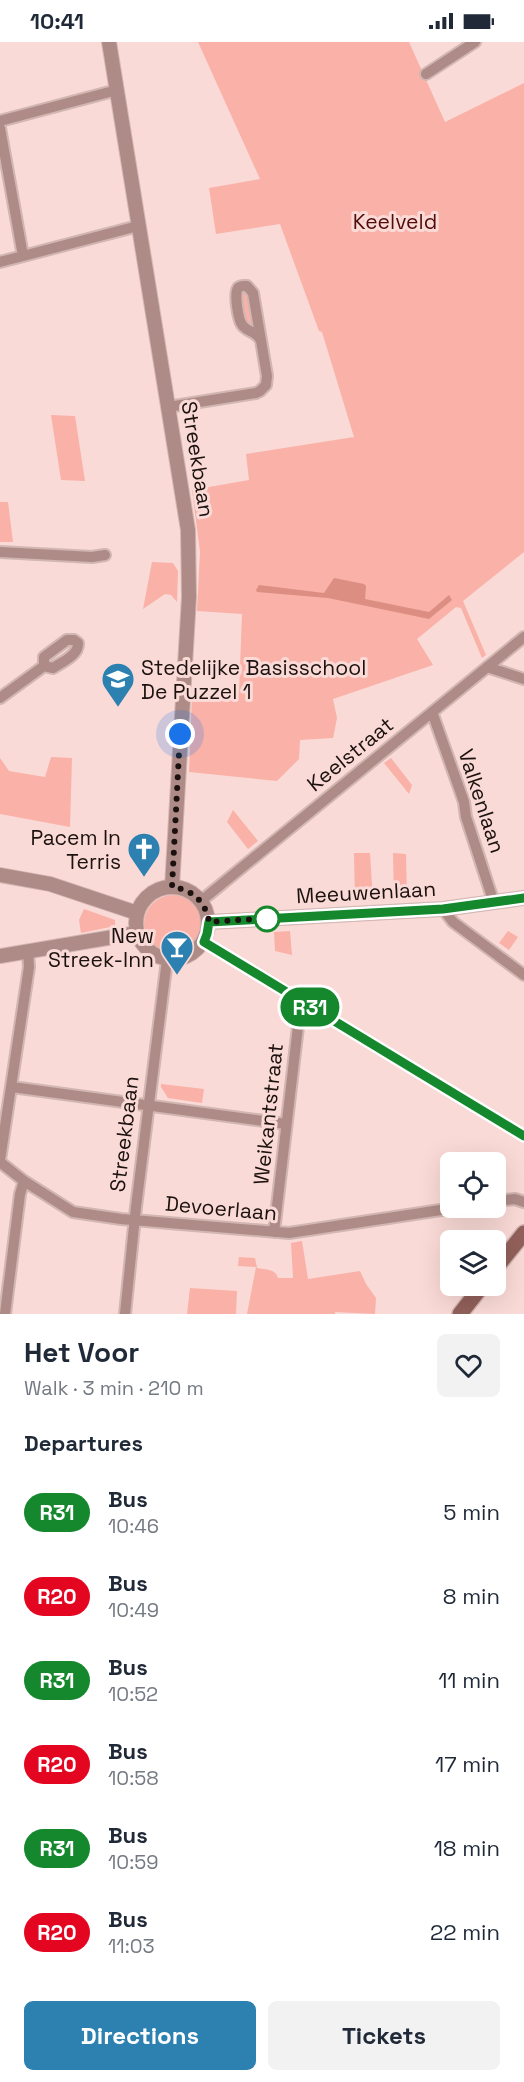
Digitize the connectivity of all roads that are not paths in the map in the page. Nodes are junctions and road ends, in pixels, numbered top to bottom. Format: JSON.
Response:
{"nodes":[{"id":1,"x":109,"y":42,"type":"edge"},
{"id":2,"x":475,"y":42,"type":"edge"},
{"id":3,"x":426,"y":74,"type":"dead end"},
{"id":4,"x":117,"y":90,"type":"junction"},
{"id":5,"x":0,"y":121,"type":"edge"},
{"id":6,"x":0,"y":128,"type":"edge"},
{"id":7,"x":138,"y":226,"type":"junction"},
{"id":8,"x":23,"y":256,"type":"junction"},
{"id":9,"x":0,"y":262,"type":"edge"},
{"id":10,"x":261,"y":341,"type":"junction"},
{"id":11,"x":168,"y":407,"type":"junction"},
{"id":12,"x":0,"y":552,"type":"edge"},
{"id":13,"x":105,"y":555,"type":"dead end"},
{"id":14,"x":524,"y":637,"type":"edge"},
{"id":15,"x":44,"y":666,"type":"dead end"},
{"id":16,"x":488,"y":667,"type":"junction"},
{"id":17,"x":524,"y":679,"type":"edge"},
{"id":18,"x":0,"y":698,"type":"edge"},
{"id":19,"x":432,"y":712,"type":"junction"},
{"id":20,"x":0,"y":875,"type":"edge"},
{"id":21,"x":172,"y":887,"type":"junction"},
{"id":22,"x":524,"y":898,"type":"edge"},
{"id":23,"x":201,"y":901,"type":"junction"},
{"id":24,"x":494,"y":903,"type":"junction"},
{"id":25,"x":443,"y":909,"type":"junction"},
{"id":26,"x":137,"y":913,"type":"junction"},
{"id":27,"x":209,"y":922,"type":"junction"},
{"id":28,"x":136,"y":933,"type":"junction"},
{"id":29,"x":204,"y":942,"type":"junction"},
{"id":30,"x":28,"y":951,"type":"junction"},
{"id":31,"x":0,"y":956,"type":"edge"},
{"id":32,"x":167,"y":960,"type":"junction"},
{"id":33,"x":524,"y":975,"type":"edge"},
{"id":34,"x":301,"y":1001,"type":"junction"},
{"id":35,"x":12,"y":1087,"type":"junction"},
{"id":36,"x":148,"y":1105,"type":"junction"},
{"id":37,"x":286,"y":1124,"type":"junction"},
{"id":38,"x":524,"y":1136,"type":"edge"},
{"id":39,"x":0,"y":1161,"type":"edge"},
{"id":40,"x":24,"y":1181,"type":"junction"},
{"id":41,"x":506,"y":1200,"type":"edge"},
{"id":42,"x":524,"y":1202,"type":"edge"},
{"id":43,"x":440,"y":1210,"type":"edge"},
{"id":44,"x":134,"y":1220,"type":"junction"},
{"id":45,"x":274,"y":1232,"type":"junction"},
{"id":46,"x":524,"y":1233,"type":"edge"},
{"id":47,"x":524,"y":1245,"type":"edge"},
{"id":48,"x":0,"y":1249,"type":"edge"},
{"id":49,"x":13,"y":1250,"type":"junction"},
{"id":50,"x":506,"y":1255,"type":"edge"},
{"id":51,"x":506,"y":1267,"type":"edge"},
{"id":52,"x":474,"y":1296,"type":"edge"},
{"id":53,"x":484,"y":1296,"type":"edge"},
{"id":54,"x":5,"y":1314,"type":"edge"},
{"id":55,"x":125,"y":1314,"type":"edge"},
{"id":56,"x":460,"y":1314,"type":"edge"},
{"id":57,"x":471,"y":1314,"type":"edge"}],
"edges":[{"from":1,"to":4,"type":"street","name":"Streekbaan"},
{"from":2,"to":3,"type":"street"},
{"from":4,"to":5,"type":"street"},
{"from":4,"to":7,"type":"street","name":"Streekbaan"},
{"from":6,"to":8,"type":"street"},
{"from":7,"to":8,"type":"street"},
{"from":7,"to":11,"type":"street","name":"Streekbaan"},
{"from":8,"to":9,"type":"street"},
{"from":10,"to":10,"type":"street"},
{"from":10,"to":11,"type":"street"},
{"from":11,"to":21,"type":"street","name":"Streekbaan"},
{"from":12,"to":13,"type":"street"},
{"from":14,"to":16,"type":"street","name":"Keelstraat"},
{"from":15,"to":18,"type":"street"},
{"from":16,"to":17,"type":"street"},
{"from":16,"to":19,"type":"street","name":"Keelstraat"},
{"from":19,"to":23,"type":"street","name":"Keelstraat"},
{"from":19,"to":24,"type":"street","name":"Valkenlaan"},
{"from":20,"to":26,"type":"street"},
{"from":21,"to":23,"type":"street"},
{"from":21,"to":26,"type":"street"},
{"from":22,"to":24,"type":"street","name":"Meeuwenlaan"},
{"from":23,"to":27,"type":"street"},
{"from":24,"to":25,"type":"street","name":"Meeuwenlaan"},
{"from":25,"to":27,"type":"street","name":"Meeuwenlaan"},
{"from":25,"to":33,"type":"street"},
{"from":26,"to":28,"type":"street"},
{"from":27,"to":29,"type":"street"},
{"from":28,"to":30,"type":"street"},
{"from":28,"to":32,"type":"street"},
{"from":29,"to":32,"type":"street"},
{"from":29,"to":34,"type":"street"},
{"from":30,"to":31,"type":"street"},
{"from":30,"to":35,"type":"street"},
{"from":32,"to":36,"type":"street","name":"Streekbaan"},
{"from":34,"to":37,"type":"street","name":"Weikantstraat"},
{"from":34,"to":38,"type":"street"},
{"from":35,"to":36,"type":"street"},
{"from":35,"to":39,"type":"street"},
{"from":36,"to":37,"type":"street"},
{"from":36,"to":44,"type":"street","name":"Streekbaan"},
{"from":37,"to":45,"type":"street","name":"Weikantstraat"},
{"from":39,"to":40,"type":"street","name":"Devoerlaan"},
{"from":40,"to":44,"type":"street","name":"Devoerlaan"},
{"from":40,"to":49,"type":"street"},
{"from":41,"to":42,"type":"street"},
{"from":43,"to":45,"type":"street","name":"Devoerlaan"},
{"from":44,"to":45,"type":"street","name":"Devoerlaan"},
{"from":44,"to":55,"type":"street","name":"Streekbaan"},
{"from":46,"to":50,"type":"main road"},
{"from":47,"to":51,"type":"main road"},
{"from":48,"to":49,"type":"street"},
{"from":49,"to":54,"type":"street"},
{"from":52,"to":56,"type":"main road"},
{"from":53,"to":57,"type":"main road"}]}
